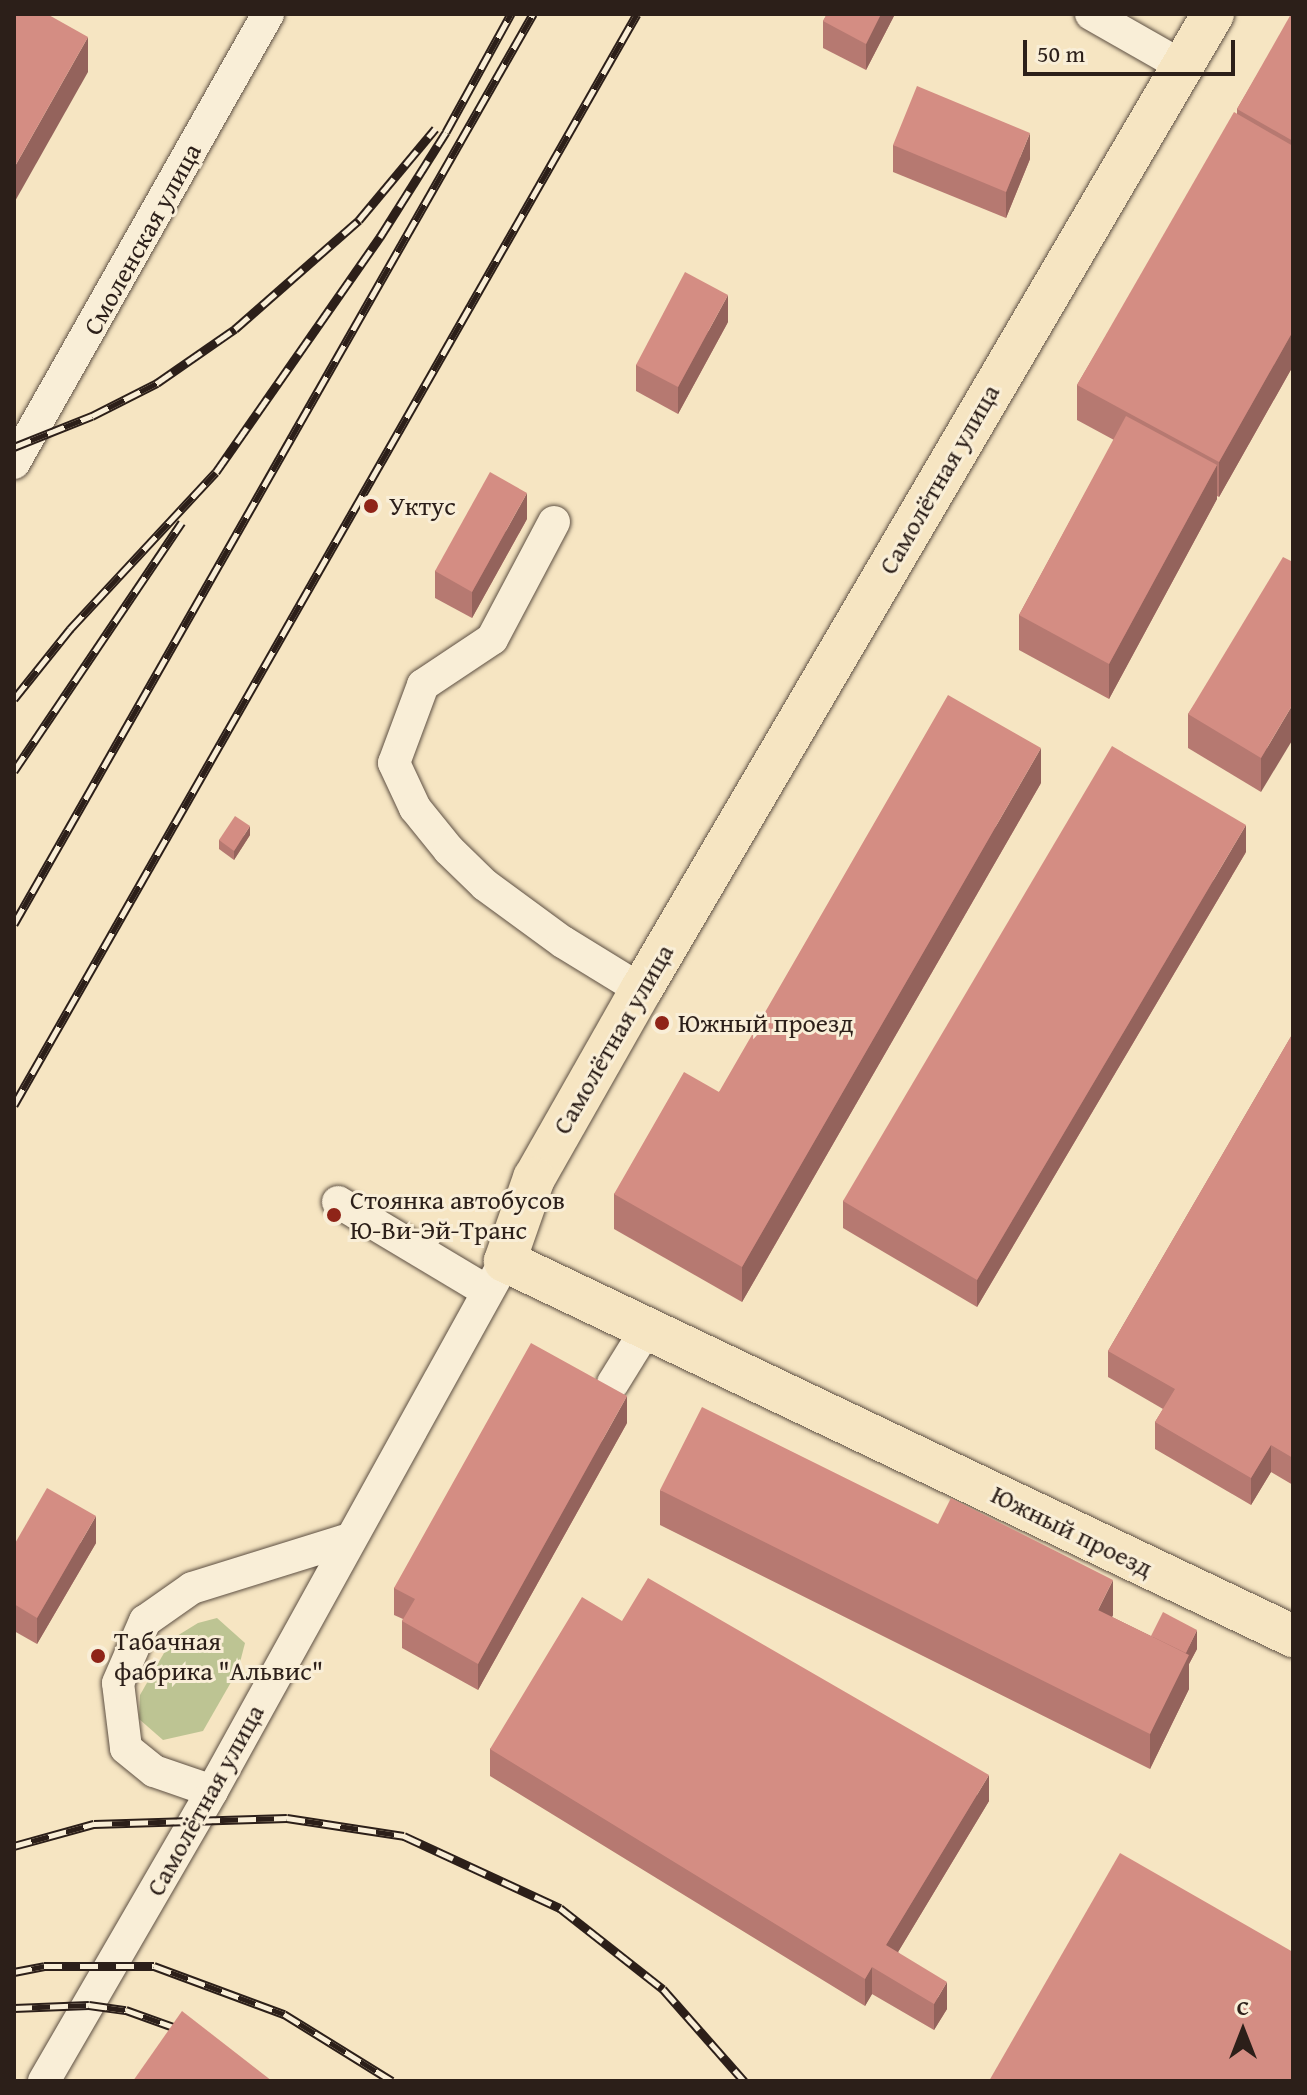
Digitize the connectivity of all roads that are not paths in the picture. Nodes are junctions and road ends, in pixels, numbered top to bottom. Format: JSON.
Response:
{"nodes":[{"id":1,"x":268,"y":14,"type":"edge"},
{"id":2,"x":1091,"y":14,"type":"edge"},
{"id":3,"x":1213,"y":14,"type":"edge"},
{"id":4,"x":1182,"y":66,"type":"junction"},
{"id":5,"x":14,"y":463,"type":"edge"},
{"id":6,"x":554,"y":522,"type":"dead end"},
{"id":7,"x":641,"y":990,"type":"junction"},
{"id":8,"x":338,"y":1202,"type":"dead end"},
{"id":9,"x":496,"y":1276,"type":"junction"},
{"id":10,"x":647,"y":1328,"type":"junction"},
{"id":11,"x":613,"y":1383,"type":"dead end"},
{"id":12,"x":349,"y":1539,"type":"junction"},
{"id":13,"x":1293,"y":1636,"type":"edge"},
{"id":14,"x":212,"y":1791,"type":"junction"},
{"id":15,"x":44,"y":2081,"type":"edge"}],
"edges":[{"from":1,"to":5,"type":"street","name":"Смоленская улица"},
{"from":2,"to":4,"type":"street"},
{"from":3,"to":4,"type":"main road","name":"Самолётная улица"},
{"from":4,"to":7,"type":"main road","name":"Самолётная улица"},
{"from":6,"to":7,"type":"street"},
{"from":7,"to":9,"type":"main road","name":"Самолётная улица"},
{"from":8,"to":9,"type":"street"},
{"from":9,"to":10,"type":"main road","name":"Южный проезд"},
{"from":9,"to":12,"type":"street","name":"Самолётная улица"},
{"from":10,"to":11,"type":"street"},
{"from":10,"to":13,"type":"main road","name":"Южный проезд"},
{"from":12,"to":14,"type":"street","name":"Самолётная улица"},
{"from":12,"to":14,"type":"street"},
{"from":14,"to":15,"type":"street","name":"Самолётная улица"}]}
